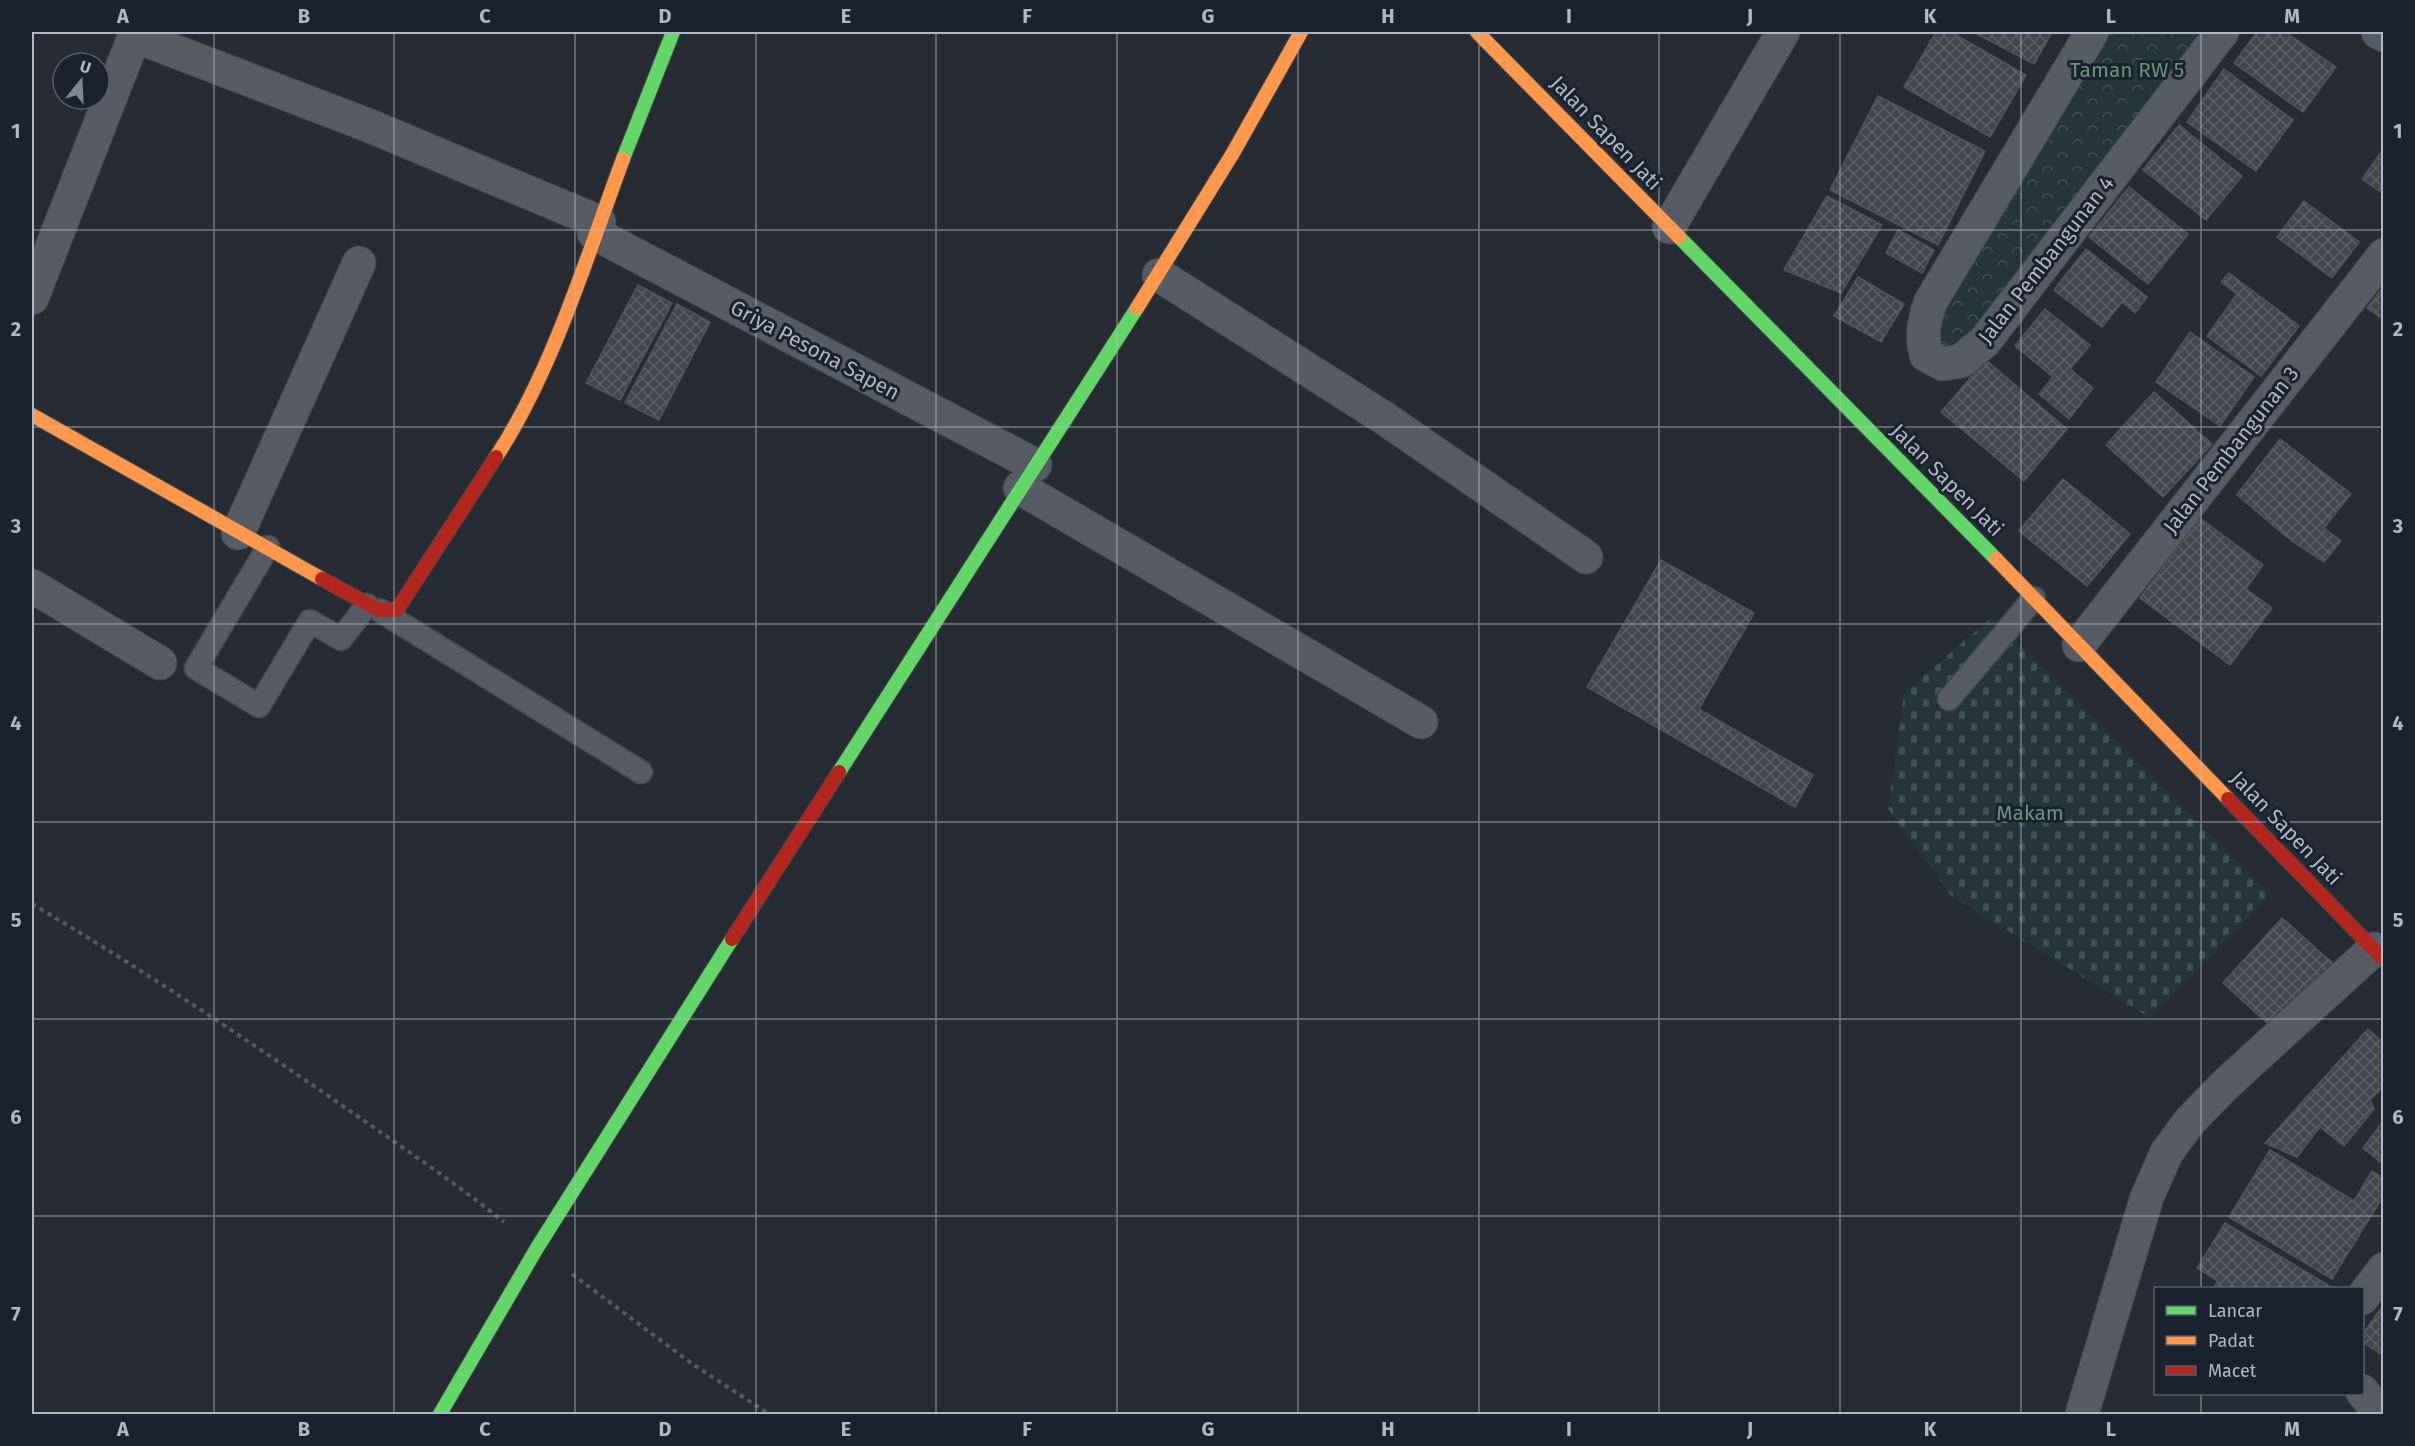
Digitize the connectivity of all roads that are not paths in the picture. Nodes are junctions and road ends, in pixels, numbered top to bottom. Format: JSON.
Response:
{"nodes":[{"id":1,"x":673,"y":32,"type":"edge"},
{"id":2,"x":1301,"y":32,"type":"edge"},
{"id":3,"x":1479,"y":32,"type":"edge"},
{"id":4,"x":1783,"y":32,"type":"edge"},
{"id":5,"x":2092,"y":32,"type":"edge"},
{"id":6,"x":2222,"y":32,"type":"edge"},
{"id":7,"x":2378,"y":32,"type":"edge"},
{"id":8,"x":135,"y":34,"type":"edge"},
{"id":9,"x":2384,"y":35,"type":"edge"},
{"id":10,"x":597,"y":227,"type":"junction"},
{"id":11,"x":1669,"y":228,"type":"junction"},
{"id":12,"x":2384,"y":255,"type":"edge"},
{"id":13,"x":359,"y":263,"type":"dead end"},
{"id":14,"x":1159,"y":275,"type":"junction"},
{"id":15,"x":32,"y":298,"type":"edge"},
{"id":16,"x":32,"y":415,"type":"edge"},
{"id":17,"x":1027,"y":477,"type":"junction"},
{"id":18,"x":238,"y":533,"type":"junction"},
{"id":19,"x":268,"y":548,"type":"junction"},
{"id":20,"x":1586,"y":557,"type":"dead end"},
{"id":21,"x":32,"y":586,"type":"edge"},
{"id":22,"x":2034,"y":598,"type":"junction"},
{"id":23,"x":373,"y":607,"type":"junction"},
{"id":24,"x":2079,"y":645,"type":"junction"},
{"id":25,"x":160,"y":663,"type":"dead end"},
{"id":26,"x":1949,"y":699,"type":"dead end"},
{"id":27,"x":1421,"y":722,"type":"dead end"},
{"id":28,"x":641,"y":772,"type":"dead end"},
{"id":29,"x":2379,"y":954,"type":"edge"},
{"id":30,"x":2384,"y":1269,"type":"edge"},
{"id":31,"x":2364,"y":1295,"type":"edge"},
{"id":32,"x":2364,"y":1394,"type":"edge"},
{"id":33,"x":440,"y":1414,"type":"edge"},
{"id":34,"x":2082,"y":1414,"type":"edge"},
{"id":35,"x":2380,"y":1414,"type":"edge"}],
"edges":[{"from":1,"to":10,"type":"street"},
{"from":2,"to":14,"type":"street"},
{"from":3,"to":11,"type":"street","name":"Jalan Sapen Jati"},
{"from":4,"to":11,"type":"street"},
{"from":5,"to":6,"type":"street","name":"Jalan Pembangunan 4"},
{"from":7,"to":9,"type":"street"},
{"from":8,"to":10,"type":"street","name":"Griya Pesona Sapen"},
{"from":8,"to":15,"type":"street"},
{"from":10,"to":17,"type":"street","name":"Griya Pesona Sapen"},
{"from":10,"to":23,"type":"street"},
{"from":11,"to":22,"type":"street","name":"Jalan Sapen Jati"},
{"from":12,"to":24,"type":"street","name":"Jalan Pembangunan 3"},
{"from":13,"to":18,"type":"street"},
{"from":14,"to":17,"type":"street"},
{"from":14,"to":20,"type":"street"},
{"from":16,"to":18,"type":"street"},
{"from":17,"to":27,"type":"street","name":"Griya Pesona Sapen"},
{"from":17,"to":33,"type":"street"},
{"from":18,"to":19,"type":"street"},
{"from":19,"to":23,"type":"street"},
{"from":19,"to":23,"type":"lane"},
{"from":21,"to":25,"type":"street"},
{"from":22,"to":24,"type":"street","name":"Jalan Sapen Jati"},
{"from":22,"to":26,"type":"lane"},
{"from":23,"to":28,"type":"lane"},
{"from":24,"to":29,"type":"street","name":"Jalan Sapen Jati"},
{"from":29,"to":34,"type":"street"},
{"from":30,"to":31,"type":"street"},
{"from":32,"to":35,"type":"street"}]}
